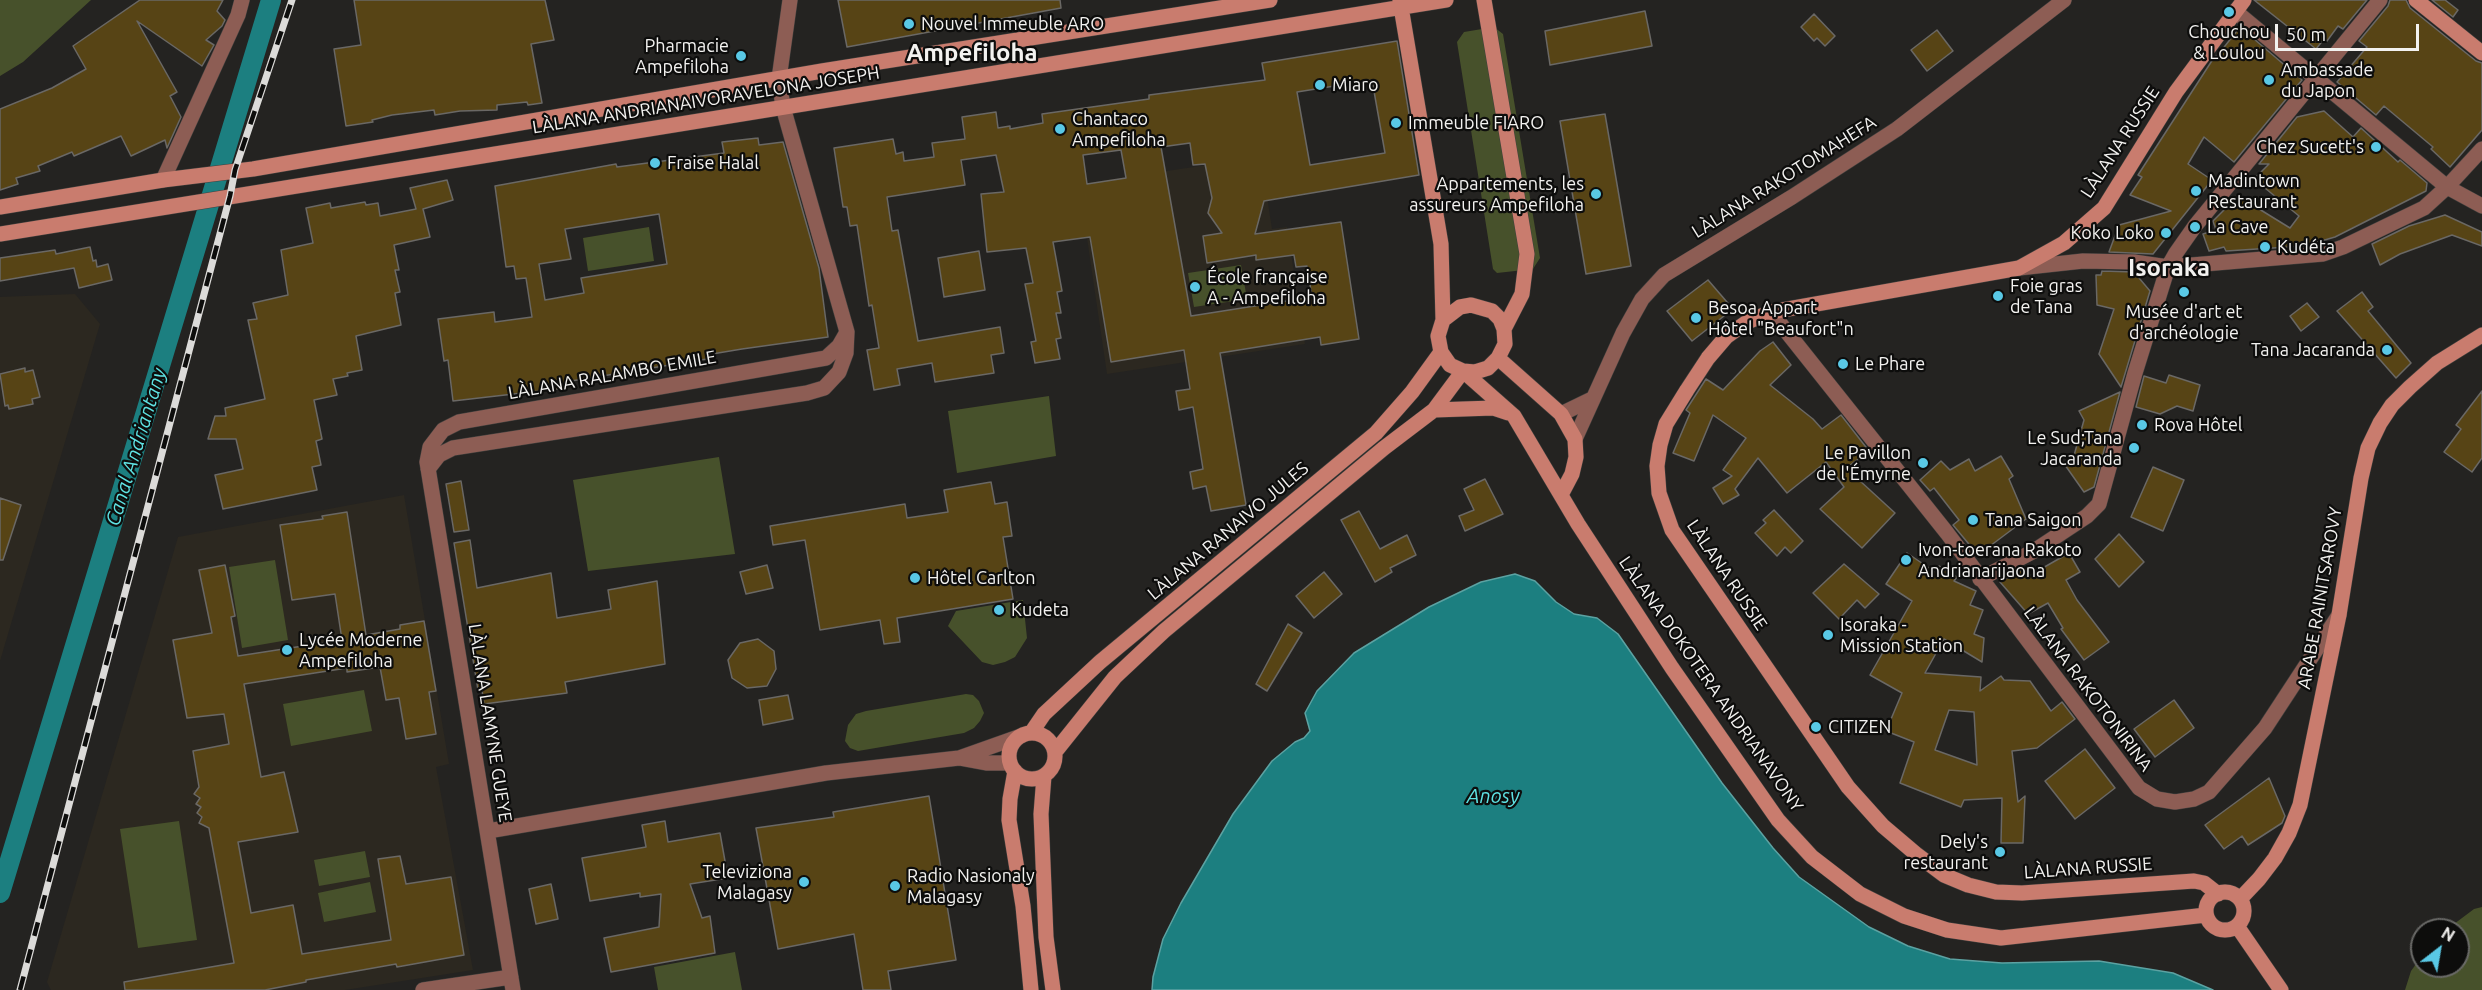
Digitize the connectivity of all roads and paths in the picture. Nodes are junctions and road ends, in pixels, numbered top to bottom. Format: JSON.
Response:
{"nodes":[{"id":1,"x":242,"y":0,"type":"edge"},
{"id":2,"x":790,"y":0,"type":"edge"},
{"id":3,"x":1270,"y":0,"type":"edge"},
{"id":4,"x":1446,"y":0,"type":"edge"},
{"id":5,"x":1484,"y":0,"type":"edge"},
{"id":6,"x":2064,"y":0,"type":"edge"},
{"id":7,"x":2380,"y":0,"type":"edge"},
{"id":8,"x":2416,"y":0,"type":"edge"},
{"id":9,"x":1400,"y":4,"type":"edge"},
{"id":10,"x":2240,"y":6,"type":"edge"},
{"id":11,"x":2482,"y":53,"type":"edge"},
{"id":12,"x":779,"y":79,"type":"junction"},
{"id":13,"x":2315,"y":79,"type":"junction"},
{"id":14,"x":783,"y":107,"type":"junction"},
{"id":15,"x":2482,"y":149,"type":"edge"},
{"id":16,"x":163,"y":180,"type":"junction"},
{"id":17,"x":2447,"y":188,"type":"junction"},
{"id":18,"x":2482,"y":206,"type":"edge"},
{"id":19,"x":0,"y":207,"type":"edge"},
{"id":20,"x":0,"y":234,"type":"edge"},
{"id":21,"x":2168,"y":267,"type":"junction"},
{"id":22,"x":2019,"y":268,"type":"junction"},
{"id":23,"x":1772,"y":312,"type":"junction"},
{"id":24,"x":1443,"y":320,"type":"junction"},
{"id":25,"x":1504,"y":329,"type":"junction"},
{"id":26,"x":847,"y":332,"type":"junction"},
{"id":27,"x":2482,"y":336,"type":"edge"},
{"id":28,"x":1441,"y":352,"type":"junction"},
{"id":29,"x":1498,"y":358,"type":"junction"},
{"id":30,"x":1463,"y":371,"type":"junction"},
{"id":31,"x":1592,"y":399,"type":"junction"},
{"id":32,"x":1434,"y":410,"type":"junction"},
{"id":33,"x":1561,"y":414,"type":"junction"},
{"id":34,"x":1514,"y":416,"type":"junction"},
{"id":35,"x":1575,"y":439,"type":"junction"},
{"id":36,"x":428,"y":465,"type":"junction"},
{"id":37,"x":1562,"y":493,"type":"junction"},
{"id":38,"x":1980,"y":579,"type":"junction"},
{"id":39,"x":2339,"y":615,"type":"junction"},
{"id":40,"x":1026,"y":734,"type":"junction"},
{"id":41,"x":1055,"y":752,"type":"junction"},
{"id":42,"x":959,"y":758,"type":"junction"},
{"id":43,"x":1013,"y":767,"type":"junction"},
{"id":44,"x":1044,"y":776,"type":"junction"},
{"id":45,"x":488,"y":831,"type":"junction"},
{"id":46,"x":2217,"y":894,"type":"junction"},
{"id":47,"x":2240,"y":899,"type":"junction"},
{"id":48,"x":2206,"y":915,"type":"junction"},
{"id":49,"x":2237,"y":926,"type":"junction"},
{"id":50,"x":512,"y":984,"type":"edge"},
{"id":51,"x":423,"y":990,"type":"edge"},
{"id":52,"x":1031,"y":990,"type":"edge"},
{"id":53,"x":1053,"y":990,"type":"edge"},
{"id":54,"x":2281,"y":990,"type":"edge"}],
"edges":[{"from":1,"to":16,"type":"street"},
{"from":2,"to":12,"type":"street"},
{"from":3,"to":12,"type":"main road","name":"LÀLANA ANDRIANAIVORAVELONA JOSEPH"},
{"from":4,"to":9,"type":"main road","name":"LÀLANA ANDRIANAIVORAVELONA JOSEPH"},
{"from":5,"to":25,"type":"main road"},
{"from":6,"to":31,"type":"street","name":"LÀLANA RAKOTOMAHEFA"},
{"from":7,"to":13,"type":"street"},
{"from":8,"to":11,"type":"main road"},
{"from":9,"to":14,"type":"main road","name":"LÀLANA ANDRIANAIVORAVELONA JOSEPH"},
{"from":9,"to":24,"type":"main road"},
{"from":10,"to":13,"type":"street"},
{"from":10,"to":22,"type":"main road","name":"LÀLANA RUSSIE"},
{"from":12,"to":14,"type":"street"},
{"from":12,"to":16,"type":"main road","name":"LÀLANA ANDRIANAIVORAVELONA JOSEPH"},
{"from":13,"to":17,"type":"street"},
{"from":13,"to":21,"type":"street"},
{"from":14,"to":20,"type":"main road","name":"LÀLANA ANDRIANAIVORAVELONA JOSEPH"},
{"from":14,"to":26,"type":"street"},
{"from":15,"to":17,"type":"street"},
{"from":16,"to":19,"type":"main road","name":"LÀLANA ANDRIANAIVORAVELONA JOSEPH"},
{"from":17,"to":18,"type":"street"},
{"from":17,"to":21,"type":"street"},
{"from":21,"to":22,"type":"street"},
{"from":21,"to":38,"type":"street"},
{"from":22,"to":23,"type":"main road","name":"LÀLANA RUSSIE"},
{"from":23,"to":38,"type":"street","name":"LÀLANA RAKOTONIRINA"},
{"from":23,"to":46,"type":"main road","name":"LÀLANA RUSSIE"},
{"from":24,"to":25,"type":"main road"},
{"from":24,"to":28,"type":"main road"},
{"from":25,"to":29,"type":"main road"},
{"from":26,"to":36,"type":"street","name":"LÀLANA RALAMBO EMILE"},
{"from":26,"to":36,"type":"street"},
{"from":27,"to":39,"type":"main road","name":"ARABE RAINITSAROVY"},
{"from":28,"to":30,"type":"main road"},
{"from":28,"to":40,"type":"main road","name":"LÀLANA RANAIVO JULES"},
{"from":29,"to":30,"type":"main road"},
{"from":29,"to":33,"type":"main road"},
{"from":30,"to":32,"type":"main road","name":"LÀLANA RANAIVO JULES"},
{"from":30,"to":34,"type":"main road","name":"LÀLANA DOKOTERA ANDRIANAVONY"},
{"from":31,"to":33,"type":"street"},
{"from":31,"to":35,"type":"street","name":"LÀLANA RAKOTOMAHEFA"},
{"from":32,"to":34,"type":"main road"},
{"from":32,"to":41,"type":"main road","name":"LÀLANA RANAIVO JULES"},
{"from":33,"to":35,"type":"main road"},
{"from":34,"to":37,"type":"main road","name":"LÀLANA DOKOTERA ANDRIANAVONY"},
{"from":35,"to":37,"type":"main road"},
{"from":36,"to":45,"type":"street","name":"LÀLANA LAMYNE GUEYE"},
{"from":37,"to":48,"type":"main road","name":"LÀLANA DOKOTERA ANDRIANAVONY"},
{"from":38,"to":39,"type":"street","name":"LÀLANA RAKOTONIRINA"},
{"from":39,"to":47,"type":"main road","name":"ARABE RAINITSAROVY"},
{"from":40,"to":41,"type":"main road"},
{"from":40,"to":42,"type":"street"},
{"from":40,"to":43,"type":"main road"},
{"from":41,"to":44,"type":"main road"},
{"from":42,"to":43,"type":"street"},
{"from":42,"to":45,"type":"street"},
{"from":43,"to":44,"type":"main road"},
{"from":43,"to":52,"type":"main road"},
{"from":44,"to":53,"type":"main road"},
{"from":45,"to":50,"type":"street","name":"LÀLANA LAMYNE GUEYE"},
{"from":46,"to":47,"type":"main road"},
{"from":46,"to":48,"type":"main road"},
{"from":47,"to":49,"type":"main road"},
{"from":48,"to":49,"type":"main road"},
{"from":49,"to":54,"type":"main road"},
{"from":50,"to":51,"type":"street"}]}
